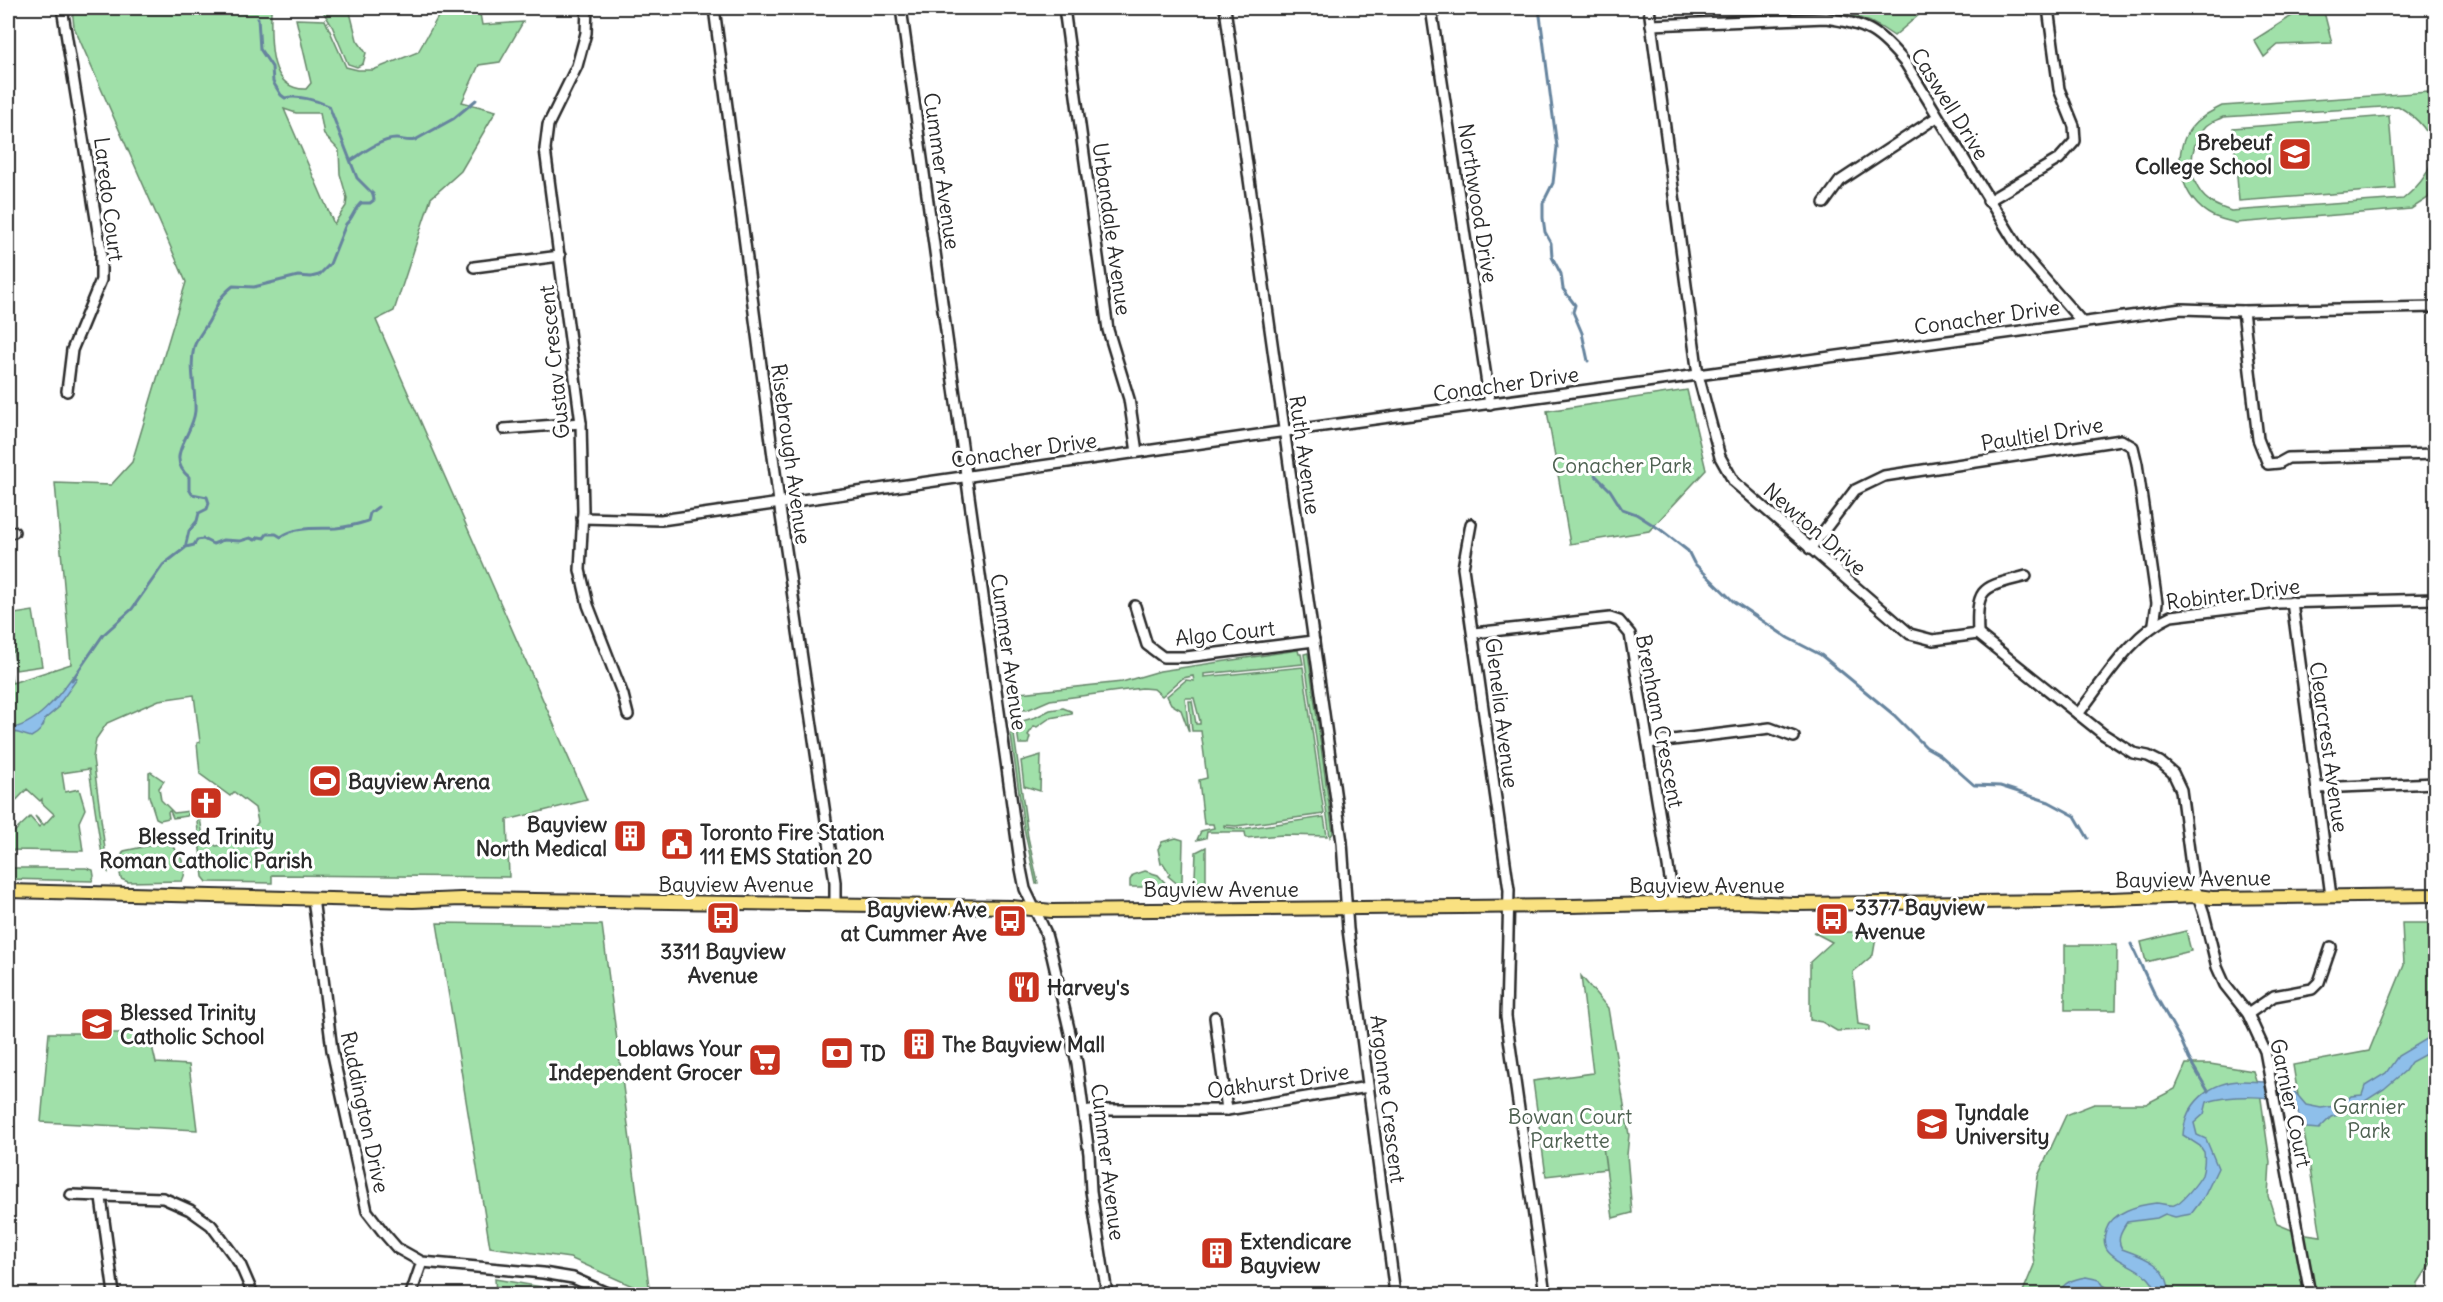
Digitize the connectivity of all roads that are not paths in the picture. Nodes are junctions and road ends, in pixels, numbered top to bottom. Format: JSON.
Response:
{"nodes":[{"id":1,"x":62,"y":8,"type":"edge"},
{"id":2,"x":587,"y":8,"type":"edge"},
{"id":3,"x":714,"y":8,"type":"edge"},
{"id":4,"x":901,"y":8,"type":"edge"},
{"id":5,"x":1064,"y":8,"type":"edge"},
{"id":6,"x":1225,"y":8,"type":"edge"},
{"id":7,"x":1431,"y":8,"type":"edge"},
{"id":8,"x":1648,"y":8,"type":"edge"},
{"id":9,"x":2048,"y":8,"type":"edge"},
{"id":10,"x":1651,"y":25,"type":"junction"},
{"id":11,"x":1937,"y":117,"type":"junction"},
{"id":12,"x":1988,"y":201,"type":"junction"},
{"id":13,"x":1824,"y":202,"type":"dead end"},
{"id":14,"x":560,"y":256,"type":"junction"},
{"id":15,"x":474,"y":267,"type":"dead end"},
{"id":16,"x":2436,"y":307,"type":"edge"},
{"id":17,"x":2243,"y":311,"type":"junction"},
{"id":18,"x":2082,"y":322,"type":"junction"},
{"id":19,"x":1698,"y":375,"type":"junction"},
{"id":20,"x":67,"y":391,"type":"dead end"},
{"id":21,"x":1490,"y":404,"type":"junction"},
{"id":22,"x":581,"y":423,"type":"junction"},
{"id":23,"x":504,"y":429,"type":"dead end"},
{"id":24,"x":1284,"y":432,"type":"junction"},
{"id":25,"x":1137,"y":452,"type":"junction"},
{"id":26,"x":2436,"y":454,"type":"edge"},
{"id":27,"x":966,"y":477,"type":"junction"},
{"id":28,"x":779,"y":502,"type":"junction"},
{"id":29,"x":582,"y":518,"type":"junction"},
{"id":30,"x":1471,"y":524,"type":"dead end"},
{"id":31,"x":1810,"y":549,"type":"junction"},
{"id":32,"x":2026,"y":576,"type":"dead end"},
{"id":33,"x":2436,"y":598,"type":"edge"},
{"id":34,"x":2292,"y":602,"type":"junction"},
{"id":35,"x":1135,"y":606,"type":"dead end"},
{"id":36,"x":2154,"y":623,"type":"junction"},
{"id":37,"x":1474,"y":633,"type":"junction"},
{"id":38,"x":1978,"y":634,"type":"junction"},
{"id":39,"x":1314,"y":641,"type":"junction"},
{"id":40,"x":2078,"y":714,"type":"junction"},
{"id":41,"x":628,"y":715,"type":"dead end"},
{"id":42,"x":1794,"y":737,"type":"dead end"},
{"id":43,"x":1648,"y":743,"type":"junction"},
{"id":44,"x":2436,"y":783,"type":"edge"},
{"id":45,"x":2317,"y":788,"type":"junction"},
{"id":46,"x":8,"y":891,"type":"edge"},
{"id":47,"x":2436,"y":895,"type":"edge"},
{"id":48,"x":2197,"y":896,"type":"junction"},
{"id":49,"x":2331,"y":896,"type":"junction"},
{"id":50,"x":313,"y":898,"type":"junction"},
{"id":51,"x":1674,"y":903,"type":"junction"},
{"id":52,"x":835,"y":904,"type":"junction"},
{"id":53,"x":1346,"y":907,"type":"junction"},
{"id":54,"x":1508,"y":907,"type":"junction"},
{"id":55,"x":1034,"y":910,"type":"junction"},
{"id":56,"x":2331,"y":947,"type":"dead end"},
{"id":57,"x":2248,"y":1014,"type":"junction"},
{"id":58,"x":1215,"y":1017,"type":"dead end"},
{"id":59,"x":1368,"y":1087,"type":"junction"},
{"id":60,"x":1227,"y":1110,"type":"junction"},
{"id":61,"x":1084,"y":1112,"type":"junction"},
{"id":62,"x":71,"y":1195,"type":"dead end"},
{"id":63,"x":101,"y":1198,"type":"junction"},
{"id":64,"x":422,"y":1262,"type":"junction"},
{"id":65,"x":114,"y":1294,"type":"edge"},
{"id":66,"x":253,"y":1294,"type":"edge"},
{"id":67,"x":411,"y":1294,"type":"edge"},
{"id":68,"x":609,"y":1294,"type":"edge"},
{"id":69,"x":1107,"y":1294,"type":"edge"},
{"id":70,"x":1395,"y":1294,"type":"edge"},
{"id":71,"x":1545,"y":1294,"type":"edge"},
{"id":72,"x":2310,"y":1294,"type":"edge"}],
"edges":[{"from":1,"to":20,"type":"street","name":"Laredo Court"},
{"from":2,"to":14,"type":"street","name":"Gustav Crescent"},
{"from":3,"to":28,"type":"street","name":"Risebrough Avenue"},
{"from":4,"to":27,"type":"street","name":"Cummer Avenue"},
{"from":5,"to":25,"type":"street","name":"Urbandale Avenue"},
{"from":6,"to":24,"type":"street","name":"Ruth Avenue"},
{"from":7,"to":21,"type":"street","name":"Northwood Drive"},
{"from":8,"to":10,"type":"street","name":"Newton Drive"},
{"from":9,"to":12,"type":"street"},
{"from":10,"to":11,"type":"street","name":"Caswell Drive"},
{"from":10,"to":19,"type":"street","name":"Newton Drive"},
{"from":11,"to":12,"type":"street","name":"Caswell Drive"},
{"from":11,"to":13,"type":"street"},
{"from":12,"to":18,"type":"street","name":"Caswell Drive"},
{"from":14,"to":15,"type":"street"},
{"from":14,"to":22,"type":"street","name":"Gustav Crescent"},
{"from":16,"to":17,"type":"street","name":"Conacher Drive"},
{"from":17,"to":18,"type":"street","name":"Conacher Drive"},
{"from":17,"to":26,"type":"street"},
{"from":18,"to":19,"type":"street","name":"Conacher Drive"},
{"from":19,"to":21,"type":"street","name":"Conacher Drive"},
{"from":19,"to":31,"type":"street","name":"Newton Drive"},
{"from":21,"to":24,"type":"street","name":"Conacher Drive"},
{"from":22,"to":23,"type":"street"},
{"from":22,"to":29,"type":"street","name":"Gustav Crescent"},
{"from":24,"to":25,"type":"street","name":"Conacher Drive"},
{"from":24,"to":39,"type":"street","name":"Ruth Avenue"},
{"from":25,"to":27,"type":"street","name":"Conacher Drive"},
{"from":27,"to":28,"type":"street","name":"Conacher Drive"},
{"from":27,"to":55,"type":"street","name":"Cummer Avenue"},
{"from":28,"to":29,"type":"street","name":"Conacher Drive"},
{"from":28,"to":52,"type":"street","name":"Risebrough Avenue"},
{"from":29,"to":41,"type":"street","name":"Gustav Crescent"},
{"from":30,"to":37,"type":"street","name":"Glenelia Avenue"},
{"from":31,"to":36,"type":"street","name":"Paultiel Drive"},
{"from":31,"to":38,"type":"street","name":"Newton Drive"},
{"from":32,"to":38,"type":"street"},
{"from":33,"to":34,"type":"street","name":"Robinter Drive"},
{"from":34,"to":36,"type":"street","name":"Robinter Drive"},
{"from":34,"to":45,"type":"street","name":"Clearcrest Avenue"},
{"from":35,"to":39,"type":"street","name":"Algo Court"},
{"from":36,"to":40,"type":"street","name":"Robinter Drive"},
{"from":37,"to":43,"type":"street","name":"Brenham Crescent"},
{"from":37,"to":54,"type":"street","name":"Glenelia Avenue"},
{"from":38,"to":40,"type":"street"},
{"from":39,"to":53,"type":"street","name":"Ruth Avenue"},
{"from":40,"to":48,"type":"street"},
{"from":42,"to":43,"type":"street"},
{"from":43,"to":51,"type":"street","name":"Brenham Crescent"},
{"from":44,"to":45,"type":"street"},
{"from":45,"to":49,"type":"street","name":"Clearcrest Avenue"},
{"from":46,"to":50,"type":"main road","name":"Bayview Avenue"},
{"from":47,"to":49,"type":"main road","name":"Bayview Avenue"},
{"from":48,"to":49,"type":"main road","name":"Bayview Avenue"},
{"from":48,"to":51,"type":"main road","name":"Bayview Avenue"},
{"from":48,"to":57,"type":"street","name":"Garnier Court"},
{"from":50,"to":52,"type":"main road","name":"Bayview Avenue"},
{"from":50,"to":64,"type":"street","name":"Ruddington Drive"},
{"from":51,"to":54,"type":"main road","name":"Bayview Avenue"},
{"from":52,"to":55,"type":"main road","name":"Bayview Avenue"},
{"from":53,"to":54,"type":"main road","name":"Bayview Avenue"},
{"from":53,"to":55,"type":"main road","name":"Bayview Avenue"},
{"from":53,"to":59,"type":"street","name":"Argonne Crescent"},
{"from":54,"to":71,"type":"street","name":"Glenelia Avenue"},
{"from":55,"to":61,"type":"street","name":"Cummer Avenue"},
{"from":56,"to":57,"type":"street"},
{"from":57,"to":72,"type":"street","name":"Garnier Court"},
{"from":58,"to":60,"type":"street"},
{"from":59,"to":60,"type":"street","name":"Oakhurst Drive"},
{"from":59,"to":70,"type":"street","name":"Argonne Crescent"},
{"from":60,"to":61,"type":"street","name":"Oakhurst Drive"},
{"from":61,"to":69,"type":"street","name":"Cummer Avenue"},
{"from":62,"to":63,"type":"street"},
{"from":63,"to":65,"type":"street"},
{"from":63,"to":66,"type":"street"},
{"from":64,"to":67,"type":"street"},
{"from":64,"to":68,"type":"street","name":"Ruddington Drive"}]}
